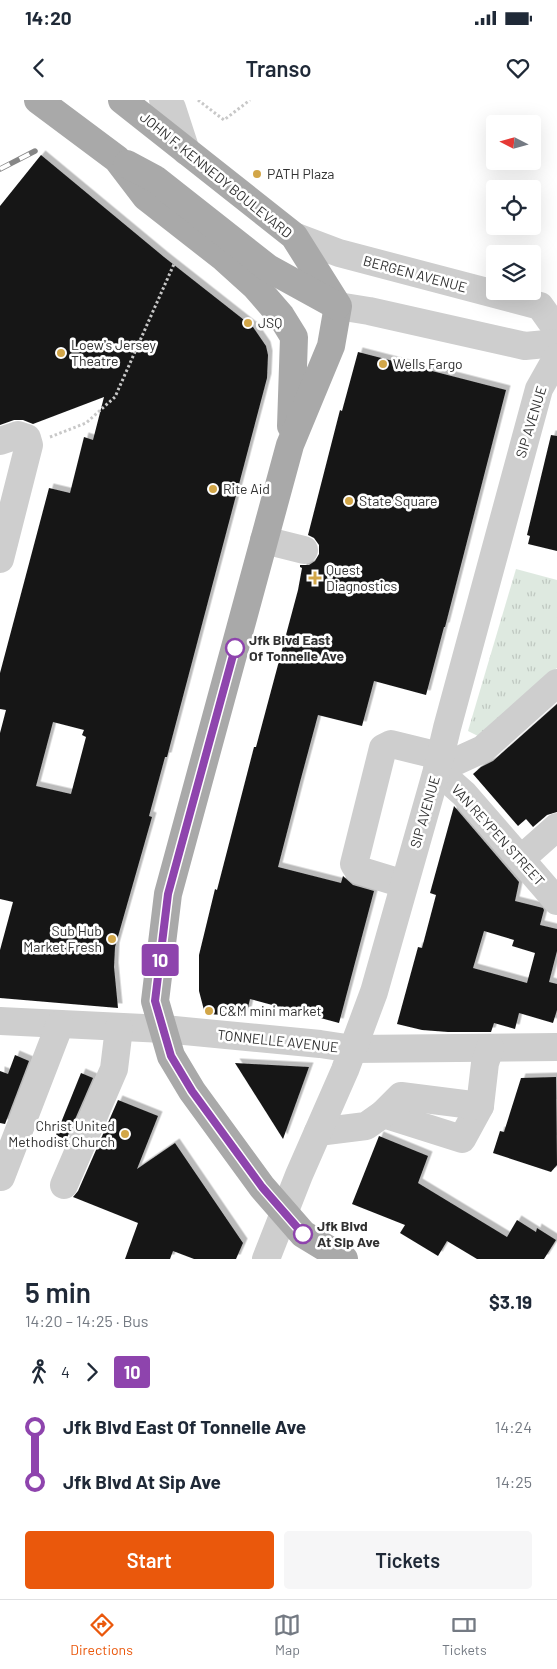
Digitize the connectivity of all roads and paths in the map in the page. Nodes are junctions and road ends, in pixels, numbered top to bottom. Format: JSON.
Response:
{"nodes":[{"id":1,"x":38,"y":100,"type":"edge"},
{"id":2,"x":122,"y":100,"type":"edge"},
{"id":3,"x":163,"y":100,"type":"edge"},
{"id":4,"x":198,"y":100,"type":"edge"},
{"id":5,"x":243,"y":100,"type":"edge"},
{"id":6,"x":250,"y":100,"type":"edge"},
{"id":7,"x":242,"y":106,"type":"junction"},
{"id":8,"x":186,"y":151,"type":"junction"},
{"id":9,"x":117,"y":159,"type":"junction"},
{"id":10,"x":294,"y":236,"type":"junction"},
{"id":11,"x":174,"y":264,"type":"dead end"},
{"id":12,"x":338,"y":306,"type":"junction"},
{"id":13,"x":557,"y":330,"type":"edge"},
{"id":14,"x":557,"y":343,"type":"edge"},
{"id":15,"x":557,"y":357,"type":"edge"},
{"id":16,"x":0,"y":441,"type":"edge"},
{"id":17,"x":29,"y":445,"type":"junction"},
{"id":18,"x":290,"y":445,"type":"junction"},
{"id":19,"x":264,"y":540,"type":"junction"},
{"id":20,"x":304,"y":550,"type":"dead end"},
{"id":21,"x":0,"y":559,"type":"edge"},
{"id":22,"x":557,"y":683,"type":"edge"},
{"id":23,"x":438,"y":763,"type":"junction"},
{"id":24,"x":557,"y":827,"type":"edge"},
{"id":25,"x":521,"y":859,"type":"junction"},
{"id":26,"x":404,"y":884,"type":"junction"},
{"id":27,"x":557,"y":901,"type":"edge"},
{"id":28,"x":0,"y":1020,"type":"edge"},
{"id":29,"x":60,"y":1024,"type":"junction"},
{"id":30,"x":119,"y":1028,"type":"junction"},
{"id":31,"x":164,"y":1029,"type":"junction"},
{"id":32,"x":557,"y":1047,"type":"edge"},
{"id":33,"x":490,"y":1048,"type":"junction"},
{"id":34,"x":353,"y":1049,"type":"junction"},
{"id":35,"x":318,"y":1132,"type":"junction"},
{"id":36,"x":1,"y":1177,"type":"dead end"},
{"id":37,"x":64,"y":1185,"type":"dead end"},
{"id":38,"x":284,"y":1213,"type":"junction"},
{"id":39,"x":266,"y":1259,"type":"edge"},
{"id":40,"x":344,"y":1259,"type":"edge"}],
"edges":[{"from":1,"to":9,"type":"main road"},
{"from":2,"to":8,"type":"main road","name":"JOHN F. KENNEDY BOULEVARD"},
{"from":3,"to":8,"type":"street"},
{"from":4,"to":7,"type":"path"},
{"from":5,"to":7,"type":"path"},
{"from":6,"to":7,"type":"path"},
{"from":8,"to":10,"type":"main road","name":"JOHN F. KENNEDY BOULEVARD"},
{"from":9,"to":12,"type":"main road"},
{"from":9,"to":18,"type":"main road"},
{"from":10,"to":12,"type":"main road","name":"JOHN F. KENNEDY BOULEVARD"},
{"from":10,"to":13,"type":"street","name":"BERGEN AVENUE"},
{"from":11,"to":17,"type":"path"},
{"from":12,"to":14,"type":"street"},
{"from":12,"to":18,"type":"main road"},
{"from":15,"to":23,"type":"street","name":"SIP AVENUE"},
{"from":16,"to":17,"type":"street"},
{"from":17,"to":21,"type":"street"},
{"from":18,"to":19,"type":"main road"},
{"from":19,"to":20,"type":"street"},
{"from":19,"to":31,"type":"main road"},
{"from":22,"to":23,"type":"street"},
{"from":23,"to":25,"type":"street","name":"VAN REYPEN STREET"},
{"from":23,"to":26,"type":"street","name":"SIP AVENUE"},
{"from":23,"to":26,"type":"street"},
{"from":24,"to":25,"type":"street"},
{"from":25,"to":27,"type":"street","name":"VAN REYPEN STREET"},
{"from":26,"to":34,"type":"street","name":"SIP AVENUE"},
{"from":28,"to":29,"type":"street","name":"TONNELLE AVENUE"},
{"from":29,"to":30,"type":"street","name":"TONNELLE AVENUE"},
{"from":29,"to":36,"type":"street"},
{"from":30,"to":31,"type":"street","name":"TONNELLE AVENUE"},
{"from":30,"to":37,"type":"street"},
{"from":31,"to":34,"type":"street","name":"TONNELLE AVENUE"},
{"from":31,"to":38,"type":"main road"},
{"from":32,"to":33,"type":"street","name":"TONNELLE AVENUE"},
{"from":33,"to":34,"type":"street","name":"TONNELLE AVENUE"},
{"from":33,"to":35,"type":"street"},
{"from":34,"to":35,"type":"street","name":"SIP AVENUE"},
{"from":35,"to":38,"type":"street","name":"SIP AVENUE"},
{"from":38,"to":39,"type":"street","name":"SIP AVENUE"},
{"from":38,"to":40,"type":"main road"}]}
